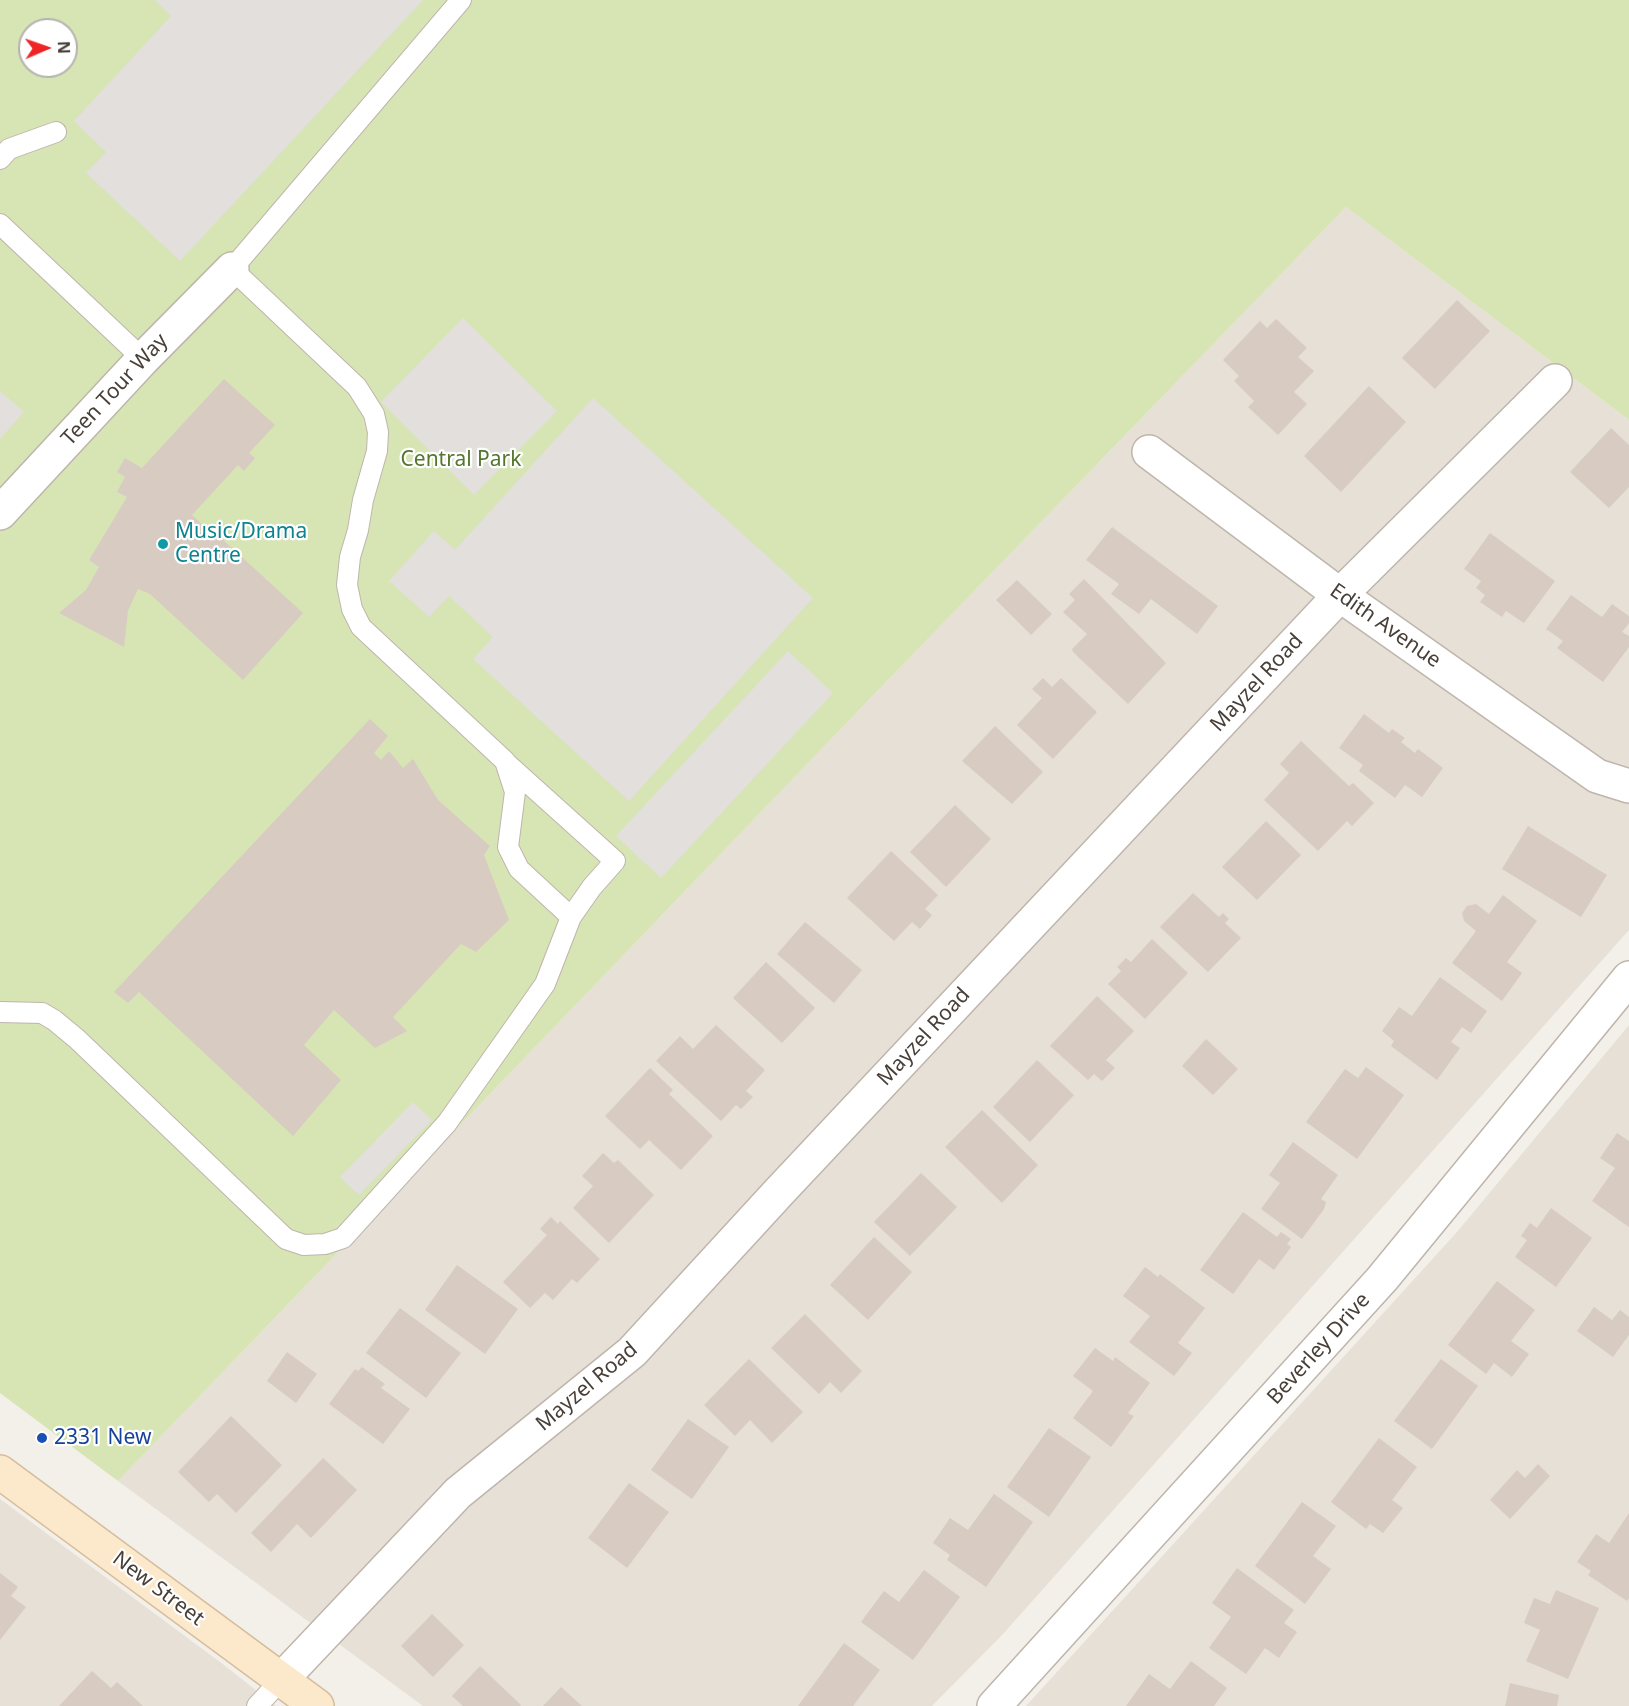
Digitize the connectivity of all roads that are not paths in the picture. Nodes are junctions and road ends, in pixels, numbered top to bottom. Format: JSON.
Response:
{"nodes":[{"id":1,"x":461,"y":0,"type":"edge"},
{"id":2,"x":56,"y":132,"type":"dead end"},
{"id":3,"x":0,"y":159,"type":"edge"},
{"id":4,"x":0,"y":224,"type":"edge"},
{"id":5,"x":232,"y":269,"type":"junction"},
{"id":6,"x":142,"y":359,"type":"junction"},
{"id":7,"x":1555,"y":381,"type":"dead end"},
{"id":8,"x":1149,"y":452,"type":"dead end"},
{"id":9,"x":0,"y":513,"type":"edge"},
{"id":10,"x":1340,"y":595,"type":"junction"},
{"id":11,"x":505,"y":761,"type":"junction"},
{"id":12,"x":1629,"y":786,"type":"edge"},
{"id":13,"x":571,"y":916,"type":"junction"},
{"id":14,"x":1629,"y":978,"type":"edge"},
{"id":15,"x":0,"y":1012,"type":"edge"},
{"id":16,"x":0,"y":1472,"type":"edge"},
{"id":17,"x":281,"y":1680,"type":"junction"},
{"id":18,"x":257,"y":1706,"type":"edge"},
{"id":19,"x":316,"y":1706,"type":"edge"},
{"id":20,"x":994,"y":1706,"type":"edge"}],
"edges":[{"from":1,"to":5,"type":"lane"},
{"from":2,"to":3,"type":"lane"},
{"from":4,"to":6,"type":"lane"},
{"from":5,"to":6,"type":"street","name":"Teen Tour Way"},
{"from":5,"to":11,"type":"lane"},
{"from":6,"to":9,"type":"street","name":"Teen Tour Way"},
{"from":7,"to":10,"type":"street","name":"Mayzel Road"},
{"from":8,"to":10,"type":"street","name":"Edith Avenue"},
{"from":10,"to":12,"type":"street","name":"Edith Avenue"},
{"from":10,"to":17,"type":"street","name":"Mayzel Road"},
{"from":11,"to":13,"type":"lane"},
{"from":11,"to":13,"type":"lane"},
{"from":13,"to":15,"type":"lane"},
{"from":14,"to":20,"type":"street","name":"Beverley Drive"},
{"from":16,"to":17,"type":"main road","name":"New Street"},
{"from":17,"to":18,"type":"lane"},
{"from":17,"to":19,"type":"main road","name":"New Street"}]}
